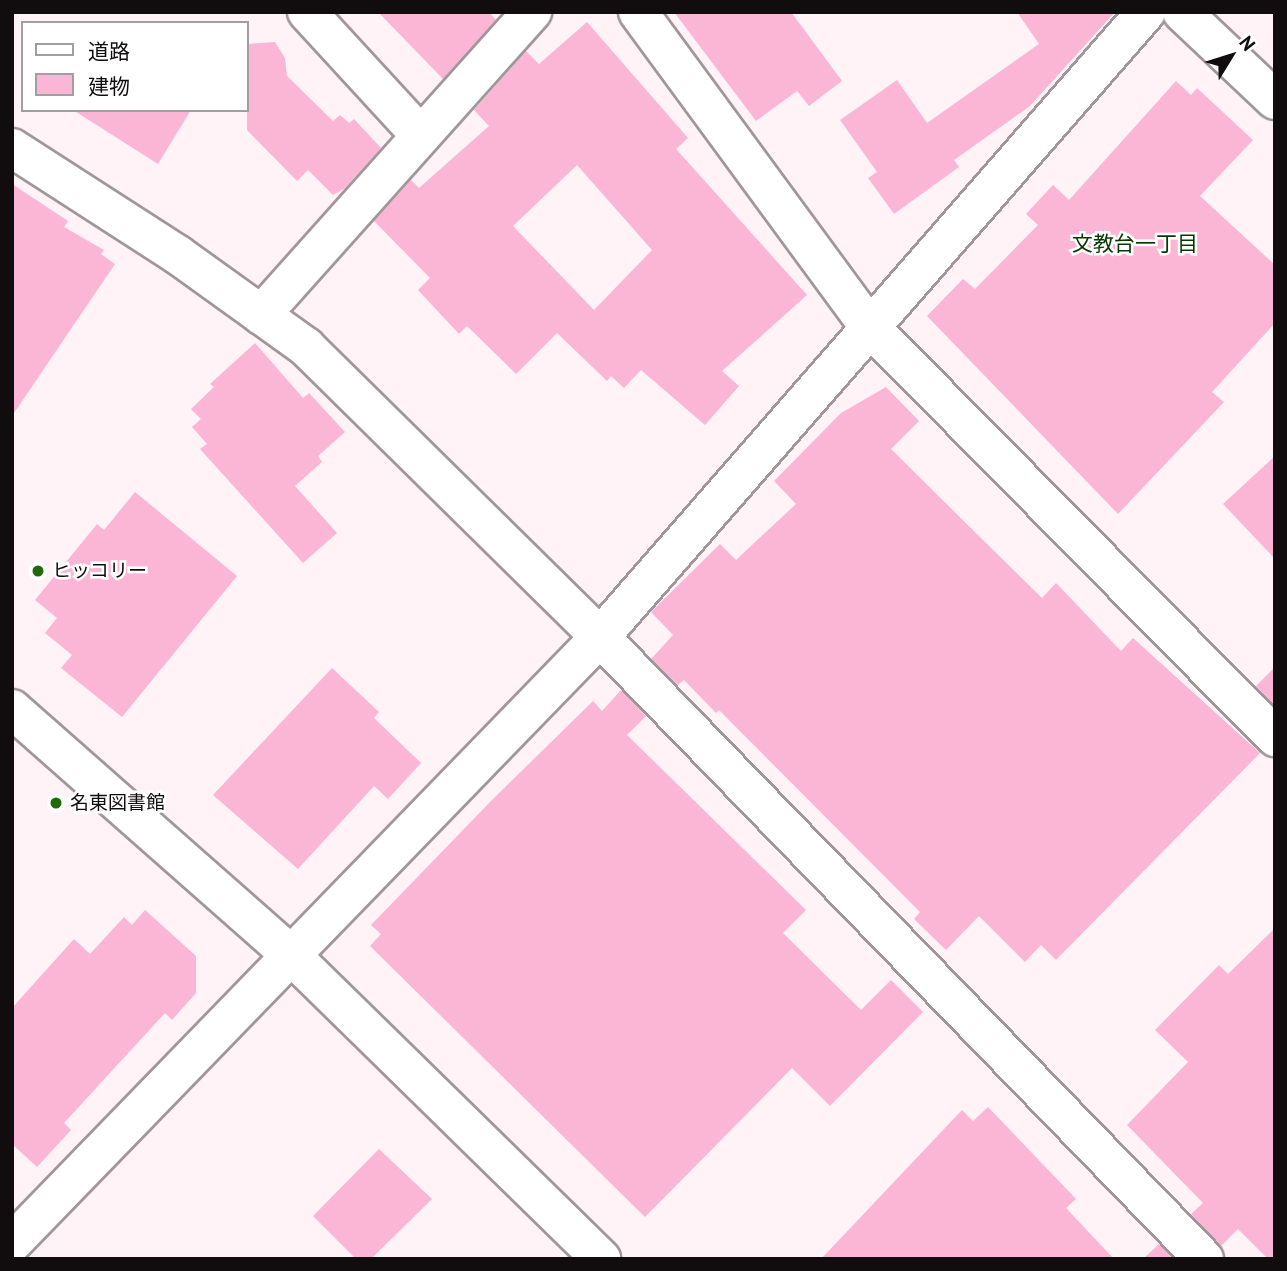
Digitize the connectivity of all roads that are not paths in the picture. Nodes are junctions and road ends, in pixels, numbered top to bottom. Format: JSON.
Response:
{"nodes":[{"id":1,"x":307,"y":12,"type":"edge"},
{"id":2,"x":532,"y":12,"type":"edge"},
{"id":3,"x":638,"y":12,"type":"edge"},
{"id":4,"x":1146,"y":12,"type":"edge"},
{"id":5,"x":1182,"y":12,"type":"edge"},
{"id":6,"x":1275,"y":100,"type":"edge"},
{"id":7,"x":421,"y":136,"type":"junction"},
{"id":8,"x":12,"y":148,"type":"edge"},
{"id":9,"x":261,"y":315,"type":"junction"},
{"id":10,"x":869,"y":326,"type":"junction"},
{"id":11,"x":600,"y":637,"type":"junction"},
{"id":12,"x":12,"y":709,"type":"edge"},
{"id":13,"x":1275,"y":737,"type":"edge"},
{"id":14,"x":292,"y":956,"type":"junction"},
{"id":15,"x":12,"y":1243,"type":"edge"},
{"id":16,"x":601,"y":1259,"type":"edge"},
{"id":17,"x":1204,"y":1259,"type":"edge"}],
"edges":[{"from":1,"to":7,"type":"street"},
{"from":2,"to":7,"type":"street"},
{"from":3,"to":10,"type":"street"},
{"from":4,"to":10,"type":"street"},
{"from":5,"to":6,"type":"street"},
{"from":7,"to":9,"type":"street"},
{"from":8,"to":9,"type":"street"},
{"from":9,"to":11,"type":"street"},
{"from":10,"to":11,"type":"street"},
{"from":10,"to":13,"type":"street"},
{"from":11,"to":14,"type":"street"},
{"from":11,"to":17,"type":"street"},
{"from":12,"to":14,"type":"street"},
{"from":14,"to":15,"type":"street"},
{"from":14,"to":16,"type":"street"}]}
